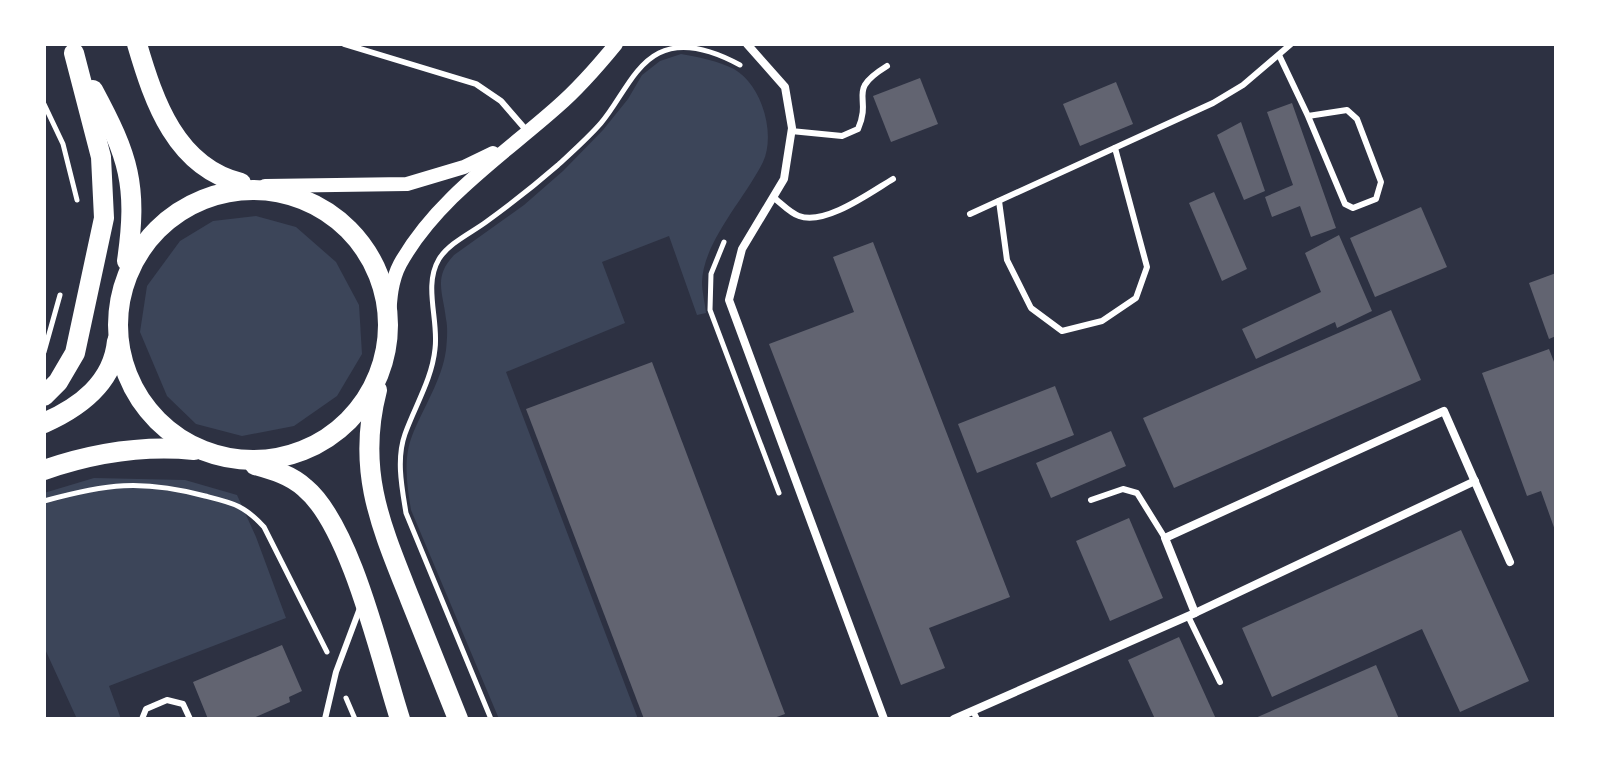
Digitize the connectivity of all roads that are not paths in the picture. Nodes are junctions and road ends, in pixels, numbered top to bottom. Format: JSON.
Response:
{"nodes":[{"id":1,"x":137,"y":44,"type":"edge"},
{"id":2,"x":344,"y":44,"type":"edge"},
{"id":3,"x":616,"y":44,"type":"edge"},
{"id":4,"x":747,"y":44,"type":"edge"},
{"id":5,"x":1291,"y":44,"type":"edge"},
{"id":6,"x":72,"y":49,"type":"edge"},
{"id":7,"x":1279,"y":55,"type":"junction"},
{"id":8,"x":887,"y":66,"type":"dead end"},
{"id":9,"x":1308,"y":116,"type":"junction"},
{"id":10,"x":527,"y":131,"type":"junction"},
{"id":11,"x":791,"y":131,"type":"junction"},
{"id":12,"x":1115,"y":148,"type":"junction"},
{"id":13,"x":893,"y":179,"type":"dead end"},
{"id":14,"x":265,"y":186,"type":"junction"},
{"id":15,"x":773,"y":197,"type":"junction"},
{"id":16,"x":999,"y":201,"type":"junction"},
{"id":17,"x":970,"y":214,"type":"dead end"},
{"id":18,"x":124,"y":284,"type":"junction"},
{"id":19,"x":389,"y":318,"type":"junction"},
{"id":20,"x":118,"y":331,"type":"junction"},
{"id":21,"x":385,"y":363,"type":"junction"},
{"id":22,"x":44,"y":396,"type":"edge"},
{"id":23,"x":44,"y":423,"type":"edge"},
{"id":24,"x":198,"y":450,"type":"junction"},
{"id":25,"x":239,"y":461,"type":"junction"},
{"id":26,"x":44,"y":470,"type":"edge"},
{"id":27,"x":1475,"y":481,"type":"junction"},
{"id":28,"x":1091,"y":500,"type":"dead end"},
{"id":29,"x":1165,"y":538,"type":"junction"},
{"id":30,"x":1510,"y":562,"type":"dead end"},
{"id":31,"x":363,"y":600,"type":"junction"},
{"id":32,"x":1192,"y":614,"type":"junction"},
{"id":33,"x":1220,"y":682,"type":"dead end"},
{"id":34,"x":975,"y":715,"type":"edge"},
{"id":35,"x":142,"y":719,"type":"edge"},
{"id":36,"x":190,"y":719,"type":"edge"},
{"id":37,"x":325,"y":719,"type":"edge"},
{"id":38,"x":400,"y":719,"type":"edge"},
{"id":39,"x":458,"y":719,"type":"edge"},
{"id":40,"x":884,"y":719,"type":"edge"},
{"id":41,"x":954,"y":719,"type":"edge"}],
"edges":[{"from":1,"to":14,"type":"main road"},
{"from":2,"to":10,"type":"lane"},
{"from":3,"to":10,"type":"street"},
{"from":4,"to":11,"type":"street"},
{"from":5,"to":7,"type":"lane"},
{"from":6,"to":18,"type":"main road"},
{"from":6,"to":22,"type":"main road"},
{"from":7,"to":9,"type":"lane"},
{"from":7,"to":12,"type":"lane"},
{"from":8,"to":11,"type":"lane"},
{"from":9,"to":9,"type":"lane"},
{"from":10,"to":14,"type":"street"},
{"from":10,"to":19,"type":"street"},
{"from":11,"to":15,"type":"street"},
{"from":12,"to":16,"type":"lane"},
{"from":12,"to":16,"type":"lane"},
{"from":13,"to":15,"type":"lane"},
{"from":14,"to":18,"type":"main road"},
{"from":14,"to":19,"type":"main road"},
{"from":15,"to":40,"type":"street"},
{"from":16,"to":17,"type":"lane"},
{"from":18,"to":20,"type":"main road"},
{"from":19,"to":21,"type":"main road"},
{"from":20,"to":23,"type":"main road"},
{"from":20,"to":24,"type":"main road"},
{"from":21,"to":25,"type":"main road"},
{"from":21,"to":39,"type":"main road"},
{"from":24,"to":25,"type":"main road"},
{"from":24,"to":26,"type":"main road"},
{"from":25,"to":31,"type":"main road"},
{"from":27,"to":29,"type":"street"},
{"from":27,"to":30,"type":"street"},
{"from":27,"to":32,"type":"street"},
{"from":28,"to":29,"type":"lane"},
{"from":29,"to":32,"type":"street"},
{"from":31,"to":37,"type":"lane"},
{"from":31,"to":38,"type":"main road"},
{"from":32,"to":33,"type":"lane"},
{"from":32,"to":34,"type":"street"},
{"from":34,"to":41,"type":"street"},
{"from":35,"to":36,"type":"lane"}]}
